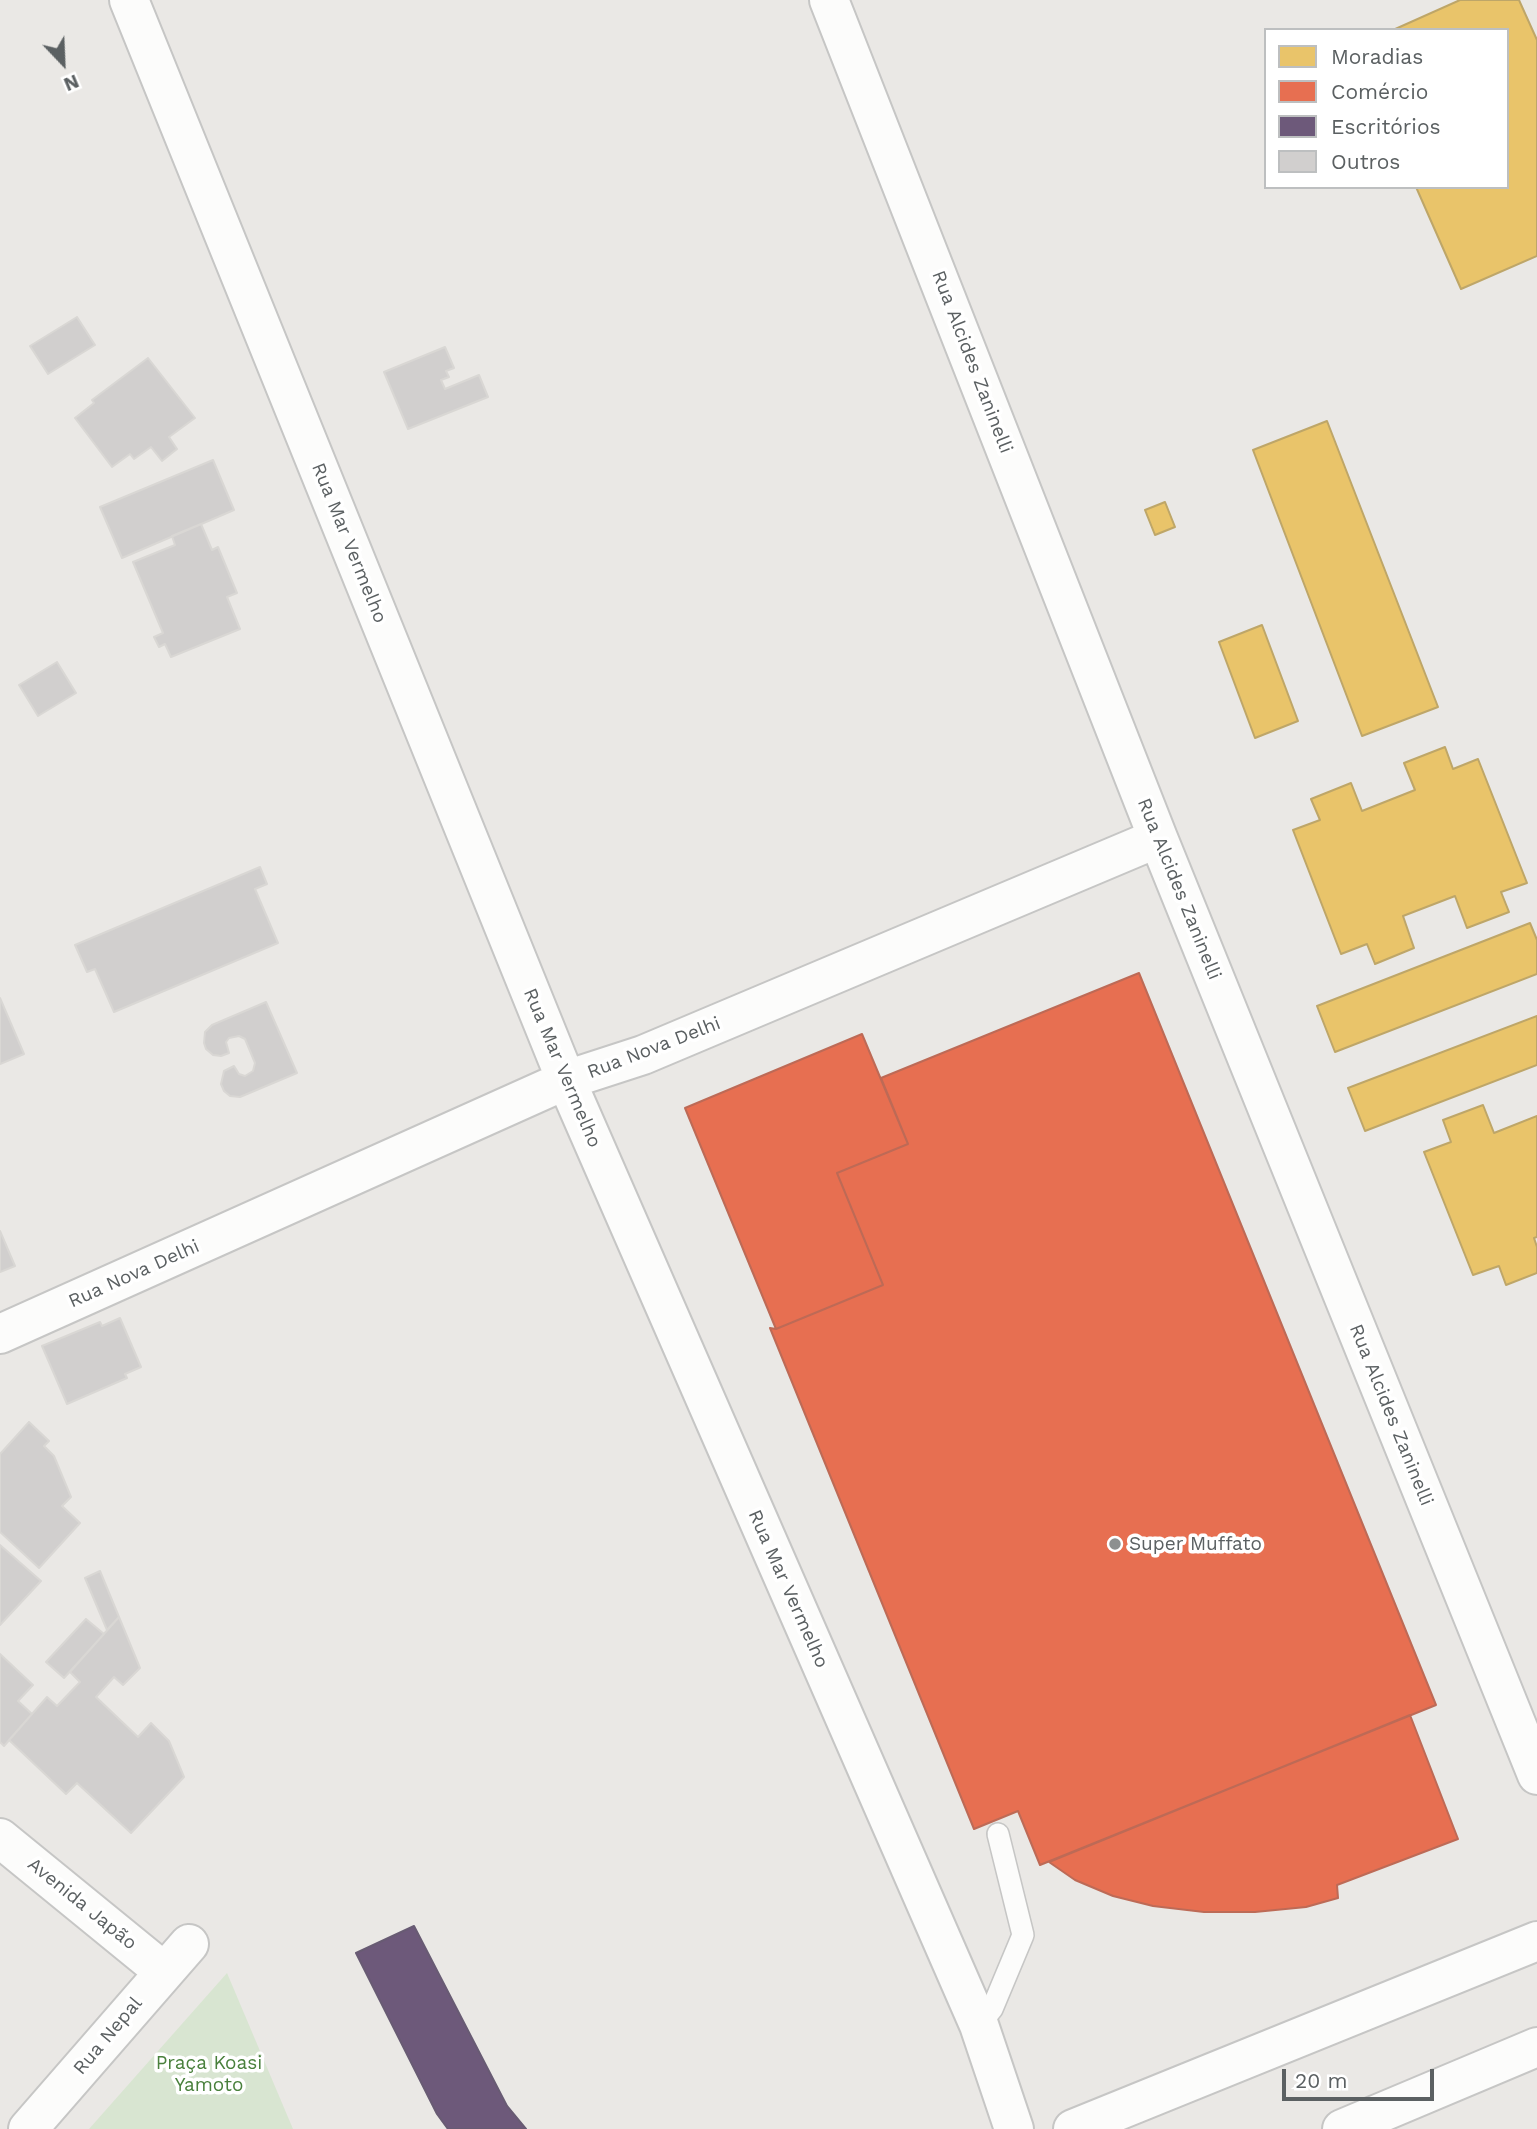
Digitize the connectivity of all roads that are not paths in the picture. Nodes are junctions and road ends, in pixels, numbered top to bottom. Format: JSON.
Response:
{"nodes":[{"id":1,"x":129,"y":0,"type":"edge"},
{"id":2,"x":829,"y":0,"type":"edge"},
{"id":3,"x":1158,"y":838,"type":"junction"},
{"id":4,"x":566,"y":1080,"type":"junction"},
{"id":5,"x":0,"y":1334,"type":"edge"},
{"id":6,"x":1537,"y":1775,"type":"edge"},
{"id":7,"x":998,"y":1834,"type":"dead end"},
{"id":8,"x":0,"y":1838,"type":"edge"},
{"id":9,"x":1537,"y":1941,"type":"edge"},
{"id":10,"x":189,"y":1944,"type":"dead end"},
{"id":11,"x":163,"y":1971,"type":"junction"},
{"id":12,"x":979,"y":2025,"type":"junction"},
{"id":13,"x":1537,"y":2047,"type":"edge"},
{"id":14,"x":28,"y":2129,"type":"edge"},
{"id":15,"x":1014,"y":2129,"type":"edge"},
{"id":16,"x":1073,"y":2129,"type":"edge"},
{"id":17,"x":1342,"y":2129,"type":"edge"}],
"edges":[{"from":1,"to":4,"type":"street","name":"Rua Mar Vermelho"},
{"from":2,"to":3,"type":"street","name":"Rua Alcides Zaninelli"},
{"from":3,"to":4,"type":"street","name":"Rua Nova Delhi"},
{"from":3,"to":6,"type":"street","name":"Rua Alcides Zaninelli"},
{"from":4,"to":5,"type":"street","name":"Rua Nova Delhi"},
{"from":4,"to":12,"type":"street","name":"Rua Mar Vermelho"},
{"from":7,"to":12,"type":"lane"},
{"from":8,"to":11,"type":"street","name":"Avenida Japão"},
{"from":9,"to":16,"type":"street"},
{"from":10,"to":11,"type":"street","name":"Rua Nepal"},
{"from":11,"to":14,"type":"street","name":"Rua Nepal"},
{"from":12,"to":15,"type":"street","name":"Rua Mar Vermelho"},
{"from":13,"to":17,"type":"street"}]}
